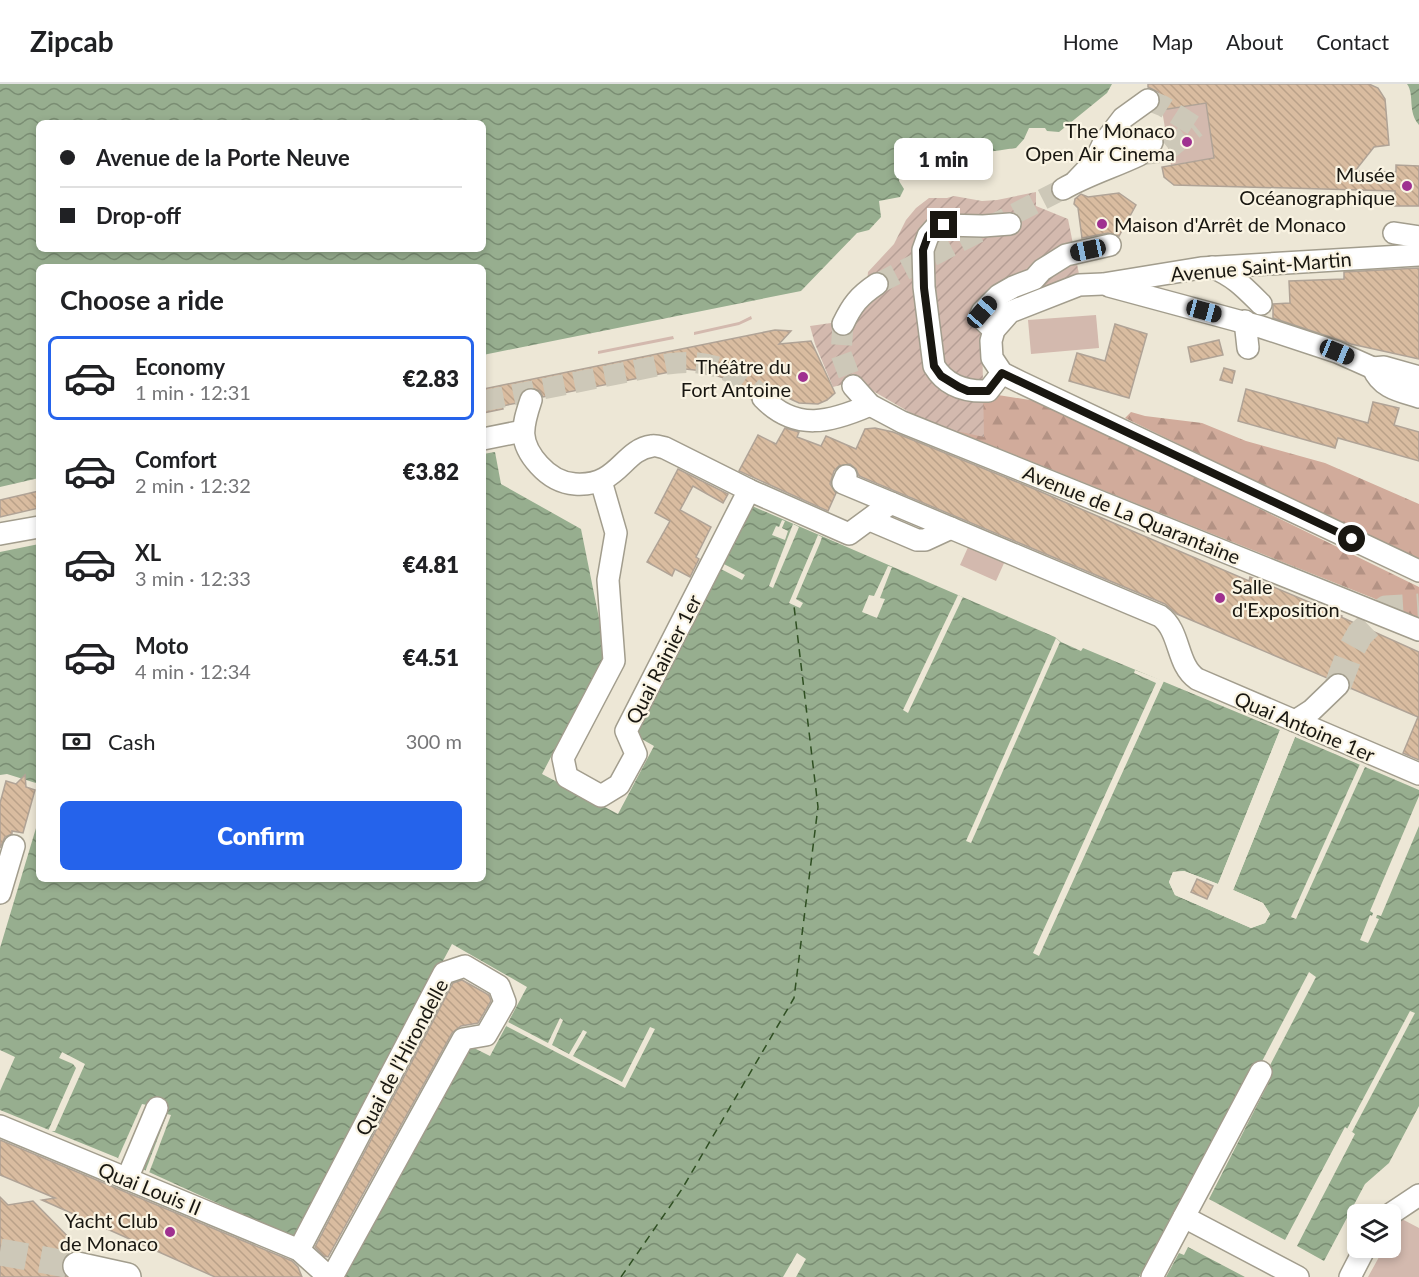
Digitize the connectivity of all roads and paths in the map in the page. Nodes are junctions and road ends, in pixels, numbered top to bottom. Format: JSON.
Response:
{"nodes":[{"id":1,"x":1148,"y":100,"type":"dead end"},
{"id":2,"x":1120,"y":103,"type":"dead end"},
{"id":3,"x":1095,"y":161,"type":"junction"},
{"id":4,"x":1070,"y":185,"type":"junction"},
{"id":5,"x":1011,"y":224,"type":"dead end"},
{"id":6,"x":1419,"y":237,"type":"edge"},
{"id":7,"x":1395,"y":239,"type":"dead end"},
{"id":8,"x":1110,"y":246,"type":"dead end"},
{"id":9,"x":1419,"y":255,"type":"edge"},
{"id":10,"x":1258,"y":264,"type":"junction"},
{"id":11,"x":1212,"y":267,"type":"junction"},
{"id":12,"x":877,"y":284,"type":"tunnel mouth"},
{"id":13,"x":1103,"y":284,"type":"junction"},
{"id":14,"x":1245,"y":321,"type":"junction"},
{"id":15,"x":843,"y":324,"type":"tunnel mouth"},
{"id":16,"x":994,"y":330,"type":"junction"},
{"id":17,"x":1248,"y":348,"type":"dead end"},
{"id":18,"x":1373,"y":368,"type":"junction"},
{"id":19,"x":1002,"y":373,"type":"junction"},
{"id":20,"x":1419,"y":377,"type":"edge"},
{"id":21,"x":853,"y":386,"type":"tunnel mouth"},
{"id":22,"x":1419,"y":397,"type":"edge"},
{"id":23,"x":763,"y":398,"type":"tunnel mouth"},
{"id":24,"x":531,"y":400,"type":"dead end"},
{"id":25,"x":870,"y":405,"type":"junction"},
{"id":26,"x":523,"y":431,"type":"junction"},
{"id":27,"x":486,"y":438,"type":"edge"},
{"id":28,"x":846,"y":476,"type":"dead end"},
{"id":29,"x":601,"y":481,"type":"junction"},
{"id":30,"x":749,"y":490,"type":"junction"},
{"id":31,"x":891,"y":503,"type":"junction"},
{"id":32,"x":870,"y":520,"type":"junction"},
{"id":33,"x":36,"y":528,"type":"edge"},
{"id":34,"x":951,"y":528,"type":"junction"},
{"id":35,"x":0,"y":534,"type":"edge"},
{"id":36,"x":1419,"y":571,"type":"edge"},
{"id":37,"x":1419,"y":630,"type":"edge"},
{"id":38,"x":1338,"y":685,"type":"tunnel mouth"},
{"id":39,"x":1295,"y":722,"type":"junction"},
{"id":40,"x":1419,"y":774,"type":"edge"},
{"id":41,"x":14,"y":846,"type":"dead end"},
{"id":42,"x":0,"y":893,"type":"edge"},
{"id":43,"x":1261,"y":1072,"type":"dead end"},
{"id":44,"x":157,"y":1108,"type":"dead end"},
{"id":45,"x":0,"y":1126,"type":"edge"},
{"id":46,"x":127,"y":1179,"type":"junction"},
{"id":47,"x":1419,"y":1195,"type":"edge"},
{"id":48,"x":1401,"y":1207,"type":"edge"},
{"id":49,"x":1184,"y":1217,"type":"junction"},
{"id":50,"x":299,"y":1250,"type":"junction"},
{"id":51,"x":1360,"y":1258,"type":"edge"},
{"id":52,"x":77,"y":1266,"type":"tunnel mouth"},
{"id":53,"x":127,"y":1277,"type":"edge"},
{"id":54,"x":331,"y":1277,"type":"edge"},
{"id":55,"x":1152,"y":1277,"type":"edge"},
{"id":56,"x":1298,"y":1277,"type":"edge"},
{"id":57,"x":1350,"y":1277,"type":"edge"}],
"edges":[{"from":1,"to":3,"type":"street"},
{"from":2,"to":4,"type":"street"},
{"from":3,"to":4,"type":"street"},
{"from":3,"to":4,"type":"street"},
{"from":5,"to":19,"type":"street"},
{"from":6,"to":7,"type":"street"},
{"from":8,"to":16,"type":"street"},
{"from":9,"to":10,"type":"street","name":"Avenue Saint-Martin"},
{"from":10,"to":11,"type":"street","name":"Avenue Saint-Martin"},
{"from":10,"to":11,"type":"street"},
{"from":11,"to":13,"type":"street","name":"Avenue Saint-Martin"},
{"from":12,"to":15,"type":"street"},
{"from":13,"to":14,"type":"street"},
{"from":13,"to":16,"type":"street","name":"Avenue Saint-Martin"},
{"from":14,"to":17,"type":"street"},
{"from":14,"to":18,"type":"street"},
{"from":16,"to":19,"type":"street"},
{"from":18,"to":20,"type":"street"},
{"from":18,"to":22,"type":"street"},
{"from":19,"to":36,"type":"street"},
{"from":21,"to":25,"type":"street","name":"Avenue de La Quarantaine"},
{"from":23,"to":25,"type":"street"},
{"from":24,"to":26,"type":"street"},
{"from":25,"to":37,"type":"street","name":"Avenue de La Quarantaine"},
{"from":26,"to":27,"type":"street"},
{"from":26,"to":29,"type":"street"},
{"from":28,"to":31,"type":"street"},
{"from":29,"to":30,"type":"street"},
{"from":29,"to":30,"type":"street","name":"Quai Rainier 1er"},
{"from":30,"to":32,"type":"street"},
{"from":31,"to":32,"type":"street"},
{"from":31,"to":34,"type":"street"},
{"from":32,"to":34,"type":"street"},
{"from":33,"to":35,"type":"street"},
{"from":34,"to":39,"type":"street","name":"Quai Antoine 1er"},
{"from":38,"to":39,"type":"street"},
{"from":39,"to":40,"type":"street","name":"Quai Antoine 1er"},
{"from":41,"to":42,"type":"street"},
{"from":43,"to":49,"type":"street"},
{"from":44,"to":46,"type":"street"},
{"from":45,"to":46,"type":"street","name":"Quai Louis II"},
{"from":46,"to":50,"type":"street","name":"Quai Louis II"},
{"from":47,"to":48,"type":"street"},
{"from":49,"to":55,"type":"street"},
{"from":49,"to":56,"type":"street"},
{"from":50,"to":54,"type":"street","name":"Quai Louis II"},
{"from":50,"to":54,"type":"street","name":"Quai de l’Hirondelle"},
{"from":51,"to":57,"type":"street"},
{"from":52,"to":53,"type":"main road"}]}
